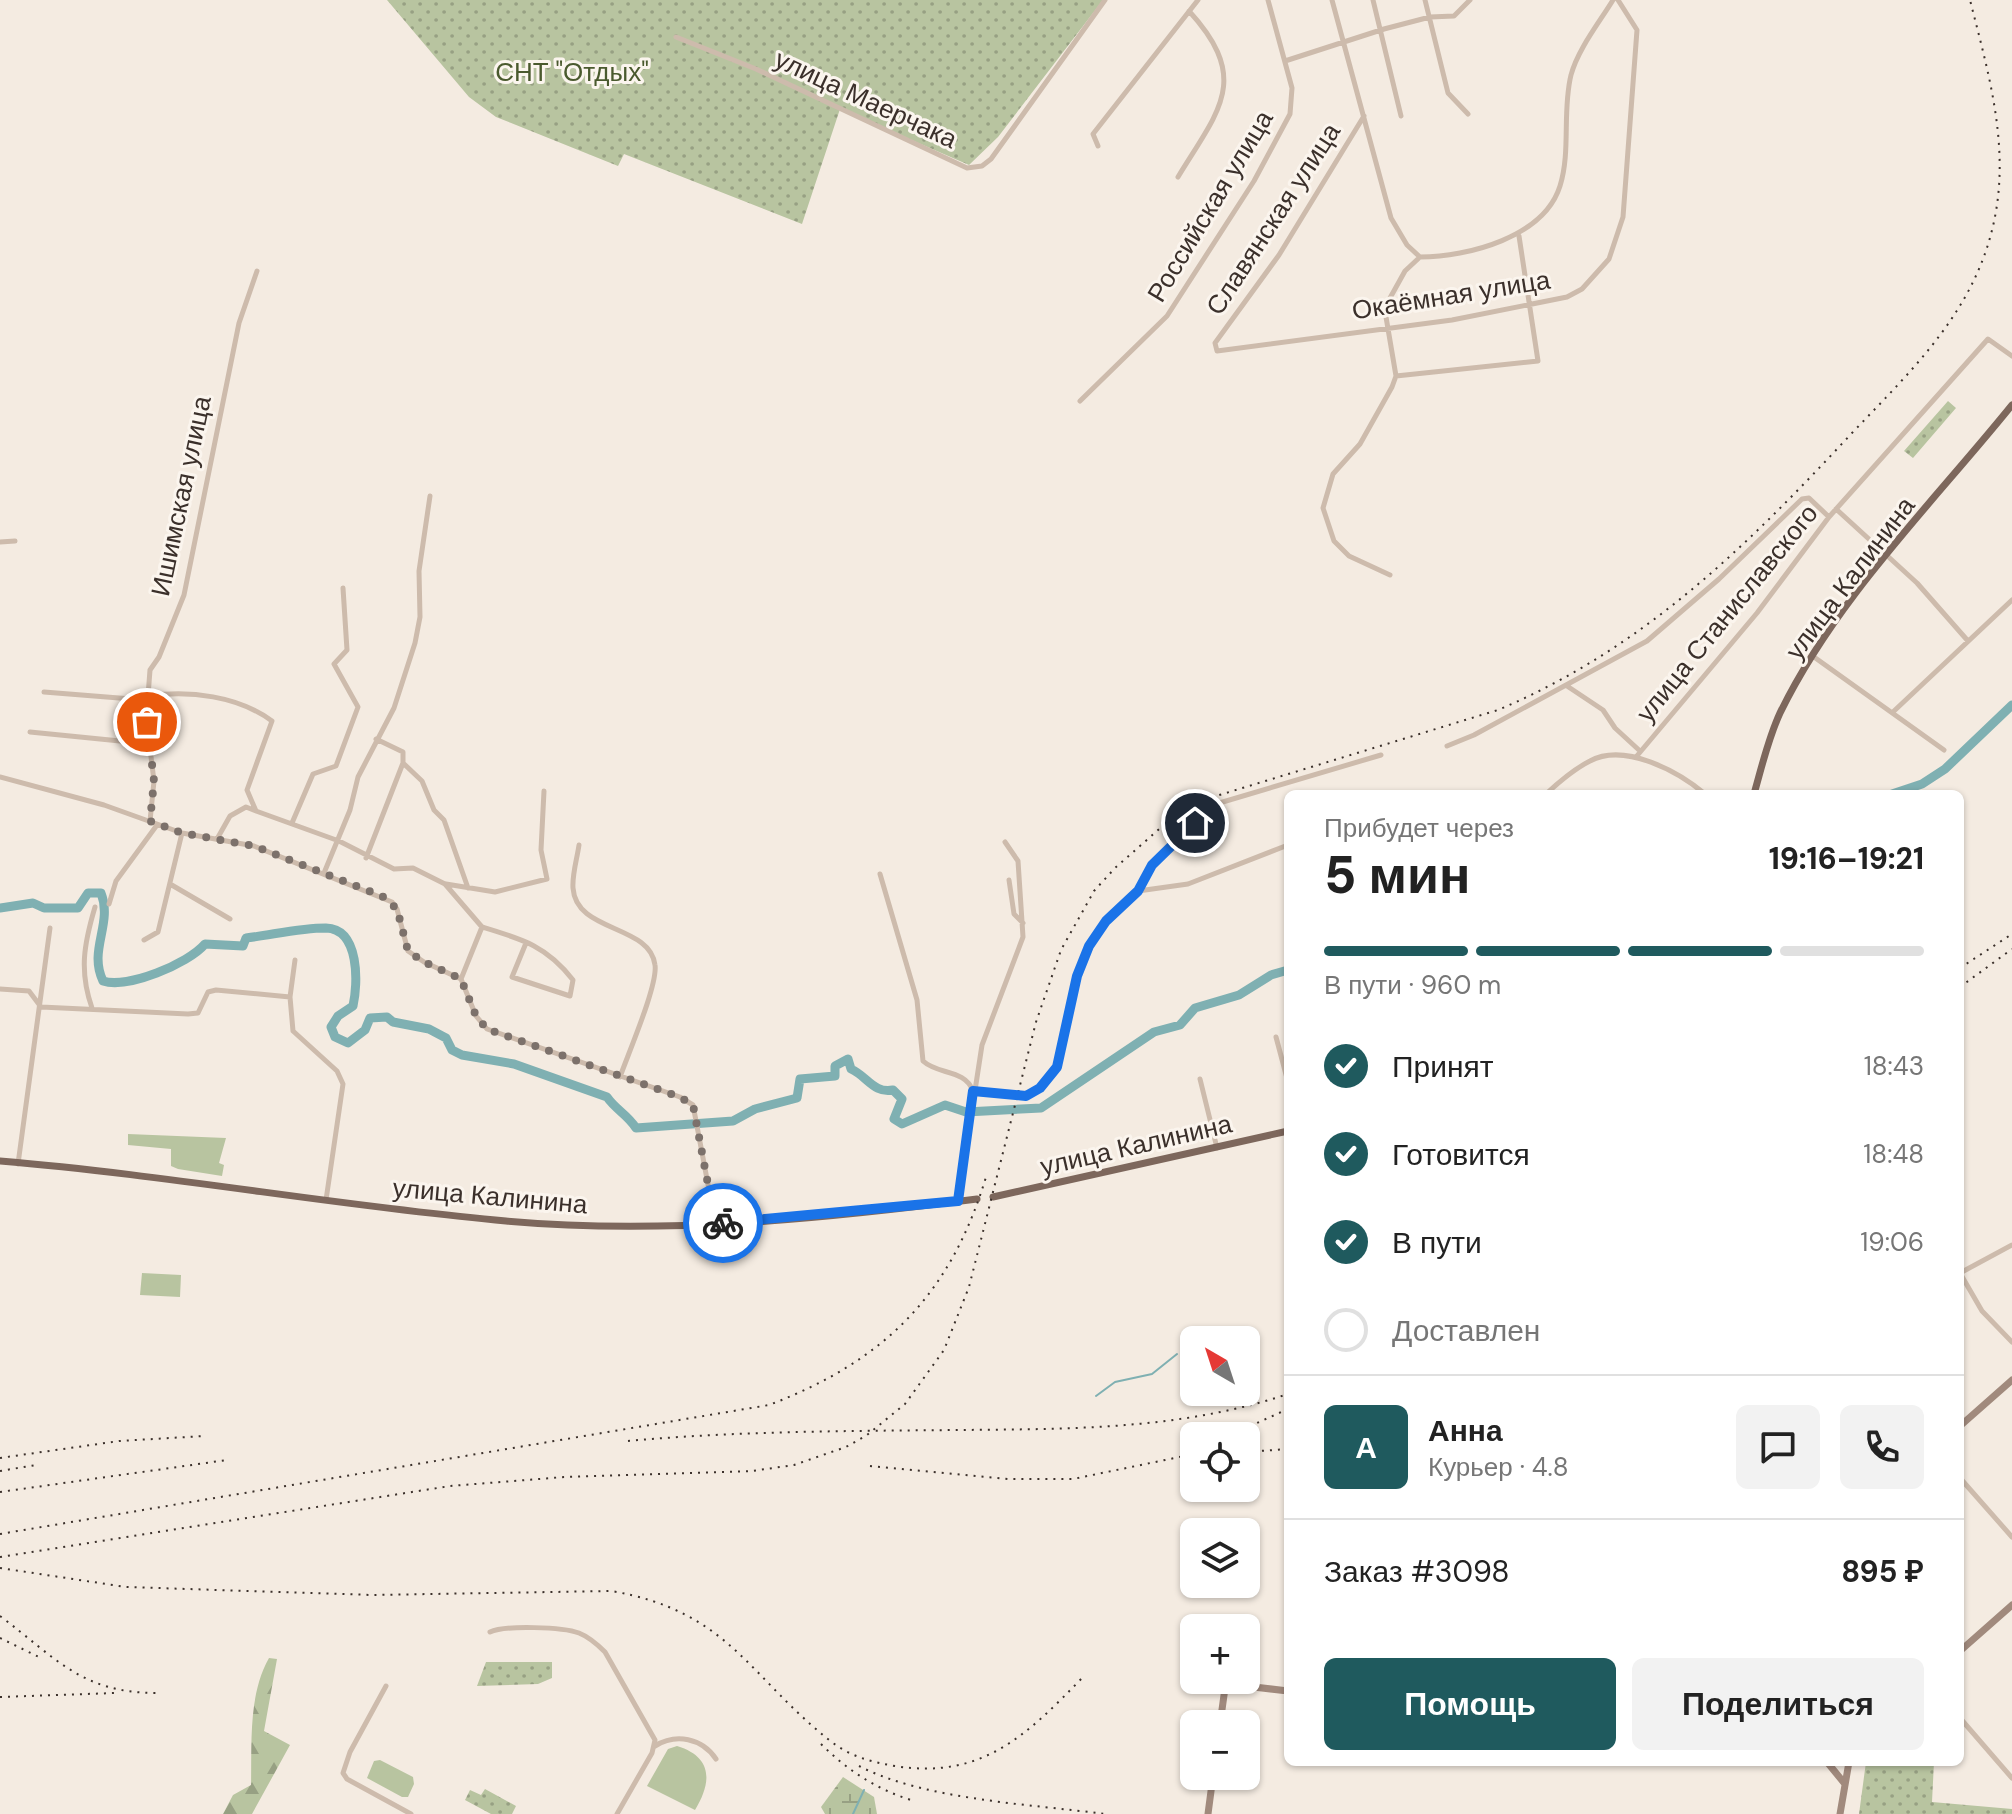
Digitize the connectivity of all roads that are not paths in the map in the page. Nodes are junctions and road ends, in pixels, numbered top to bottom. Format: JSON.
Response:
{"nodes":[{"id":1,"x":1105,"y":0,"type":"edge"},
{"id":2,"x":1198,"y":0,"type":"edge"},
{"id":3,"x":1268,"y":0,"type":"edge"},
{"id":4,"x":1332,"y":0,"type":"edge"},
{"id":5,"x":1373,"y":0,"type":"edge"},
{"id":6,"x":1425,"y":0,"type":"edge"},
{"id":7,"x":1470,"y":0,"type":"edge"},
{"id":8,"x":1616,"y":0,"type":"edge"},
{"id":9,"x":1189,"y":11,"type":"junction"},
{"id":10,"x":1430,"y":17,"type":"junction"},
{"id":11,"x":1382,"y":32,"type":"junction"},
{"id":12,"x":676,"y":37,"type":"dead end"},
{"id":13,"x":1344,"y":43,"type":"junction"},
{"id":14,"x":1285,"y":61,"type":"junction"},
{"id":15,"x":1468,"y":114,"type":"dead end"},
{"id":16,"x":1364,"y":116,"type":"junction"},
{"id":17,"x":1401,"y":116,"type":"dead end"},
{"id":18,"x":1098,"y":146,"type":"dead end"},
{"id":19,"x":1178,"y":177,"type":"dead end"},
{"id":20,"x":1519,"y":236,"type":"junction"},
{"id":21,"x":1420,"y":257,"type":"junction"},
{"id":22,"x":257,"y":271,"type":"dead end"},
{"id":23,"x":1531,"y":305,"type":"junction"},
{"id":24,"x":1388,"y":327,"type":"junction"},
{"id":25,"x":1215,"y":343,"type":"joint"},
{"id":26,"x":2012,"y":356,"type":"edge"},
{"id":27,"x":1396,"y":376,"type":"junction"},
{"id":28,"x":1080,"y":401,"type":"dead end"},
{"id":29,"x":2012,"y":405,"type":"edge"},
{"id":30,"x":430,"y":496,"type":"dead end"},
{"id":31,"x":1836,"y":509,"type":"junction"},
{"id":32,"x":1829,"y":517,"type":"junction"},
{"id":33,"x":15,"y":541,"type":"dead end"},
{"id":34,"x":0,"y":542,"type":"edge"},
{"id":35,"x":1886,"y":555,"type":"junction"},
{"id":36,"x":1390,"y":575,"type":"dead end"},
{"id":37,"x":343,"y":588,"type":"dead end"},
{"id":38,"x":2012,"y":600,"type":"edge"},
{"id":39,"x":1968,"y":641,"type":"junction"},
{"id":40,"x":1814,"y":657,"type":"junction"},
{"id":41,"x":1567,"y":686,"type":"junction"},
{"id":42,"x":44,"y":692,"type":"dead end"},
{"id":43,"x":146,"y":698,"type":"junction"},
{"id":44,"x":1894,"y":711,"type":"junction"},
{"id":45,"x":30,"y":732,"type":"dead end"},
{"id":46,"x":376,"y":739,"type":"junction"},
{"id":47,"x":150,"y":744,"type":"junction"},
{"id":48,"x":1447,"y":746,"type":"dead end"},
{"id":49,"x":1944,"y":750,"type":"dead end"},
{"id":50,"x":1638,"y":754,"type":"junction"},
{"id":51,"x":1381,"y":755,"type":"dead end"},
{"id":52,"x":403,"y":763,"type":"junction"},
{"id":53,"x":0,"y":777,"type":"edge"},
{"id":54,"x":1550,"y":790,"type":"edge"},
{"id":55,"x":1700,"y":790,"type":"edge"},
{"id":56,"x":1755,"y":790,"type":"edge"},
{"id":57,"x":544,"y":791,"type":"dead end"},
{"id":58,"x":256,"y":811,"type":"junction"},
{"id":59,"x":150,"y":821,"type":"junction"},
{"id":60,"x":292,"y":823,"type":"junction"},
{"id":61,"x":157,"y":825,"type":"junction"},
{"id":62,"x":182,"y":833,"type":"junction"},
{"id":63,"x":217,"y":839,"type":"junction"},
{"id":64,"x":339,"y":841,"type":"junction"},
{"id":65,"x":1005,"y":842,"type":"dead end"},
{"id":66,"x":579,"y":845,"type":"dead end"},
{"id":67,"x":1284,"y":847,"type":"edge"},
{"id":68,"x":366,"y":858,"type":"junction"},
{"id":69,"x":324,"y":873,"type":"junction"},
{"id":70,"x":880,"y":874,"type":"dead end"},
{"id":71,"x":1009,"y":880,"type":"dead end"},
{"id":72,"x":170,"y":884,"type":"junction"},
{"id":73,"x":445,"y":884,"type":"junction"},
{"id":74,"x":468,"y":888,"type":"junction"},
{"id":75,"x":1138,"y":891,"type":"junction"},
{"id":76,"x":109,"y":904,"type":"dead end"},
{"id":77,"x":95,"y":907,"type":"dead end"},
{"id":78,"x":230,"y":919,"type":"dead end"},
{"id":79,"x":1024,"y":924,"type":"junction"},
{"id":80,"x":482,"y":927,"type":"junction"},
{"id":81,"x":50,"y":928,"type":"dead end"},
{"id":82,"x":144,"y":940,"type":"dead end"},
{"id":83,"x":526,"y":943,"type":"junction"},
{"id":84,"x":295,"y":960,"type":"dead end"},
{"id":85,"x":461,"y":979,"type":"junction"},
{"id":86,"x":0,"y":989,"type":"edge"},
{"id":87,"x":290,"y":997,"type":"junction"},
{"id":88,"x":41,"y":1007,"type":"junction"},
{"id":89,"x":92,"y":1008,"type":"junction"},
{"id":90,"x":1276,"y":1037,"type":"dead end"},
{"id":91,"x":1284,"y":1067,"type":"edge"},
{"id":92,"x":620,"y":1077,"type":"junction"},
{"id":93,"x":1200,"y":1079,"type":"dead end"},
{"id":94,"x":973,"y":1091,"type":"junction"},
{"id":95,"x":1284,"y":1132,"type":"edge"},
{"id":96,"x":1217,"y":1148,"type":"junction"},
{"id":97,"x":0,"y":1161,"type":"edge"},
{"id":98,"x":18,"y":1164,"type":"junction"},
{"id":99,"x":326,"y":1200,"type":"junction"},
{"id":100,"x":958,"y":1201,"type":"junction"},
{"id":101,"x":712,"y":1224,"type":"junction"},
{"id":102,"x":2012,"y":1245,"type":"edge"},
{"id":103,"x":1964,"y":1271,"type":"edge"},
{"id":104,"x":1964,"y":1280,"type":"edge"},
{"id":105,"x":2012,"y":1342,"type":"edge"},
{"id":106,"x":2012,"y":1380,"type":"edge"},
{"id":107,"x":1964,"y":1422,"type":"edge"},
{"id":108,"x":1964,"y":1483,"type":"edge"},
{"id":109,"x":2012,"y":1537,"type":"edge"},
{"id":110,"x":2012,"y":1605,"type":"edge"},
{"id":111,"x":490,"y":1632,"type":"dead end"},
{"id":112,"x":1964,"y":1647,"type":"edge"},
{"id":113,"x":386,"y":1686,"type":"dead end"},
{"id":114,"x":1284,"y":1691,"type":"edge"},
{"id":115,"x":1222,"y":1710,"type":"edge"},
{"id":116,"x":1964,"y":1723,"type":"edge"},
{"id":117,"x":654,"y":1746,"type":"junction"},
{"id":118,"x":716,"y":1759,"type":"dead end"},
{"id":119,"x":1830,"y":1766,"type":"edge"},
{"id":120,"x":1848,"y":1766,"type":"edge"},
{"id":121,"x":2012,"y":1778,"type":"edge"},
{"id":122,"x":1845,"y":1784,"type":"junction"},
{"id":123,"x":1211,"y":1790,"type":"edge"},
{"id":124,"x":411,"y":1814,"type":"edge"},
{"id":125,"x":617,"y":1814,"type":"edge"},
{"id":126,"x":1208,"y":1814,"type":"edge"},
{"id":127,"x":1840,"y":1814,"type":"edge"}],
"edges":[{"from":1,"to":12,"type":"street","name":"улица Маерчака"},
{"from":2,"to":9,"type":"street"},
{"from":3,"to":14,"type":"street","name":"Российская улица"},
{"from":4,"to":13,"type":"street"},
{"from":5,"to":11,"type":"street"},
{"from":6,"to":10,"type":"street"},
{"from":7,"to":10,"type":"street"},
{"from":8,"to":20,"type":"street"},
{"from":8,"to":23,"type":"street","name":"Окаёмная улица"},
{"from":9,"to":18,"type":"street"},
{"from":9,"to":19,"type":"street"},
{"from":10,"to":11,"type":"street"},
{"from":10,"to":15,"type":"street"},
{"from":11,"to":13,"type":"street"},
{"from":11,"to":17,"type":"street"},
{"from":13,"to":14,"type":"street"},
{"from":13,"to":16,"type":"street"},
{"from":14,"to":28,"type":"street","name":"Российская улица"},
{"from":16,"to":21,"type":"street"},
{"from":16,"to":25,"type":"street","name":"Славянская улица"},
{"from":20,"to":21,"type":"street"},
{"from":20,"to":23,"type":"street"},
{"from":21,"to":24,"type":"street"},
{"from":22,"to":43,"type":"street","name":"Ишимская улица"},
{"from":23,"to":24,"type":"street","name":"Окаёмная улица"},
{"from":23,"to":27,"type":"street"},
{"from":24,"to":25,"type":"street","name":"Окаёмная улица"},
{"from":24,"to":27,"type":"street"},
{"from":26,"to":31,"type":"street","name":"улица Станиславского"},
{"from":27,"to":36,"type":"street"},
{"from":29,"to":35,"type":"main road","name":"улица Калинина"},
{"from":30,"to":46,"type":"street"},
{"from":31,"to":32,"type":"street","name":"улица Станиславского"},
{"from":31,"to":35,"type":"street"},
{"from":32,"to":41,"type":"street","name":"улица Станиславского"},
{"from":32,"to":50,"type":"street","name":"улица Станиславского"},
{"from":33,"to":34,"type":"street"},
{"from":35,"to":39,"type":"street"},
{"from":35,"to":40,"type":"main road","name":"улица Калинина"},
{"from":37,"to":60,"type":"street"},
{"from":38,"to":39,"type":"street"},
{"from":39,"to":44,"type":"street"},
{"from":40,"to":44,"type":"street"},
{"from":40,"to":56,"type":"main road","name":"улица Калинина"},
{"from":41,"to":48,"type":"street"},
{"from":41,"to":50,"type":"street","name":"улица Станиславского"},
{"from":42,"to":43,"type":"street"},
{"from":43,"to":47,"type":"street","name":"Ишимская улица"},
{"from":43,"to":58,"type":"street"},
{"from":44,"to":49,"type":"street"},
{"from":45,"to":47,"type":"street"},
{"from":46,"to":52,"type":"street"},
{"from":46,"to":64,"type":"street"},
{"from":47,"to":59,"type":"street","name":"Ишимская улица"},
{"from":50,"to":54,"type":"street"},
{"from":50,"to":55,"type":"street"},
{"from":51,"to":75,"type":"street"},
{"from":52,"to":68,"type":"street"},
{"from":52,"to":74,"type":"street"},
{"from":53,"to":59,"type":"street"},
{"from":57,"to":74,"type":"street"},
{"from":58,"to":60,"type":"street"},
{"from":58,"to":63,"type":"street"},
{"from":59,"to":61,"type":"street"},
{"from":60,"to":64,"type":"street"},
{"from":61,"to":62,"type":"street"},
{"from":61,"to":76,"type":"street"},
{"from":62,"to":63,"type":"street"},
{"from":62,"to":72,"type":"street"},
{"from":63,"to":69,"type":"street"},
{"from":64,"to":68,"type":"street"},
{"from":64,"to":69,"type":"street"},
{"from":65,"to":79,"type":"street"},
{"from":66,"to":92,"type":"street"},
{"from":67,"to":75,"type":"street"},
{"from":68,"to":73,"type":"street"},
{"from":69,"to":85,"type":"street"},
{"from":70,"to":94,"type":"street"},
{"from":71,"to":79,"type":"street"},
{"from":72,"to":78,"type":"street"},
{"from":72,"to":82,"type":"street"},
{"from":73,"to":74,"type":"street"},
{"from":73,"to":80,"type":"street"},
{"from":75,"to":94,"type":"street"},
{"from":77,"to":89,"type":"street"},
{"from":79,"to":94,"type":"street"},
{"from":80,"to":83,"type":"street"},
{"from":80,"to":85,"type":"street"},
{"from":81,"to":88,"type":"street"},
{"from":83,"to":83,"type":"street"},
{"from":84,"to":87,"type":"street"},
{"from":85,"to":92,"type":"street"},
{"from":86,"to":88,"type":"street"},
{"from":87,"to":89,"type":"street"},
{"from":87,"to":99,"type":"street"},
{"from":88,"to":89,"type":"street"},
{"from":88,"to":98,"type":"street"},
{"from":90,"to":91,"type":"street"},
{"from":92,"to":101,"type":"street"},
{"from":93,"to":96,"type":"street"},
{"from":94,"to":100,"type":"street"},
{"from":95,"to":96,"type":"main road","name":"улица Калинина"},
{"from":96,"to":100,"type":"main road","name":"улица Калинина"},
{"from":97,"to":98,"type":"main road","name":"улица Калинина"},
{"from":98,"to":99,"type":"main road","name":"улица Калинина"},
{"from":99,"to":101,"type":"main road","name":"улица Калинина"},
{"from":100,"to":101,"type":"main road","name":"улица Калинина"},
{"from":102,"to":103,"type":"street"},
{"from":104,"to":105,"type":"street"},
{"from":106,"to":107,"type":"street"},
{"from":108,"to":109,"type":"street"},
{"from":110,"to":112,"type":"street"},
{"from":111,"to":117,"type":"street"},
{"from":113,"to":124,"type":"street"},
{"from":114,"to":115,"type":"street"},
{"from":116,"to":121,"type":"street"},
{"from":117,"to":118,"type":"street"},
{"from":117,"to":125,"type":"street"},
{"from":119,"to":122,"type":"street"},
{"from":120,"to":122,"type":"street"},
{"from":122,"to":127,"type":"street"},
{"from":123,"to":126,"type":"street"}]}
